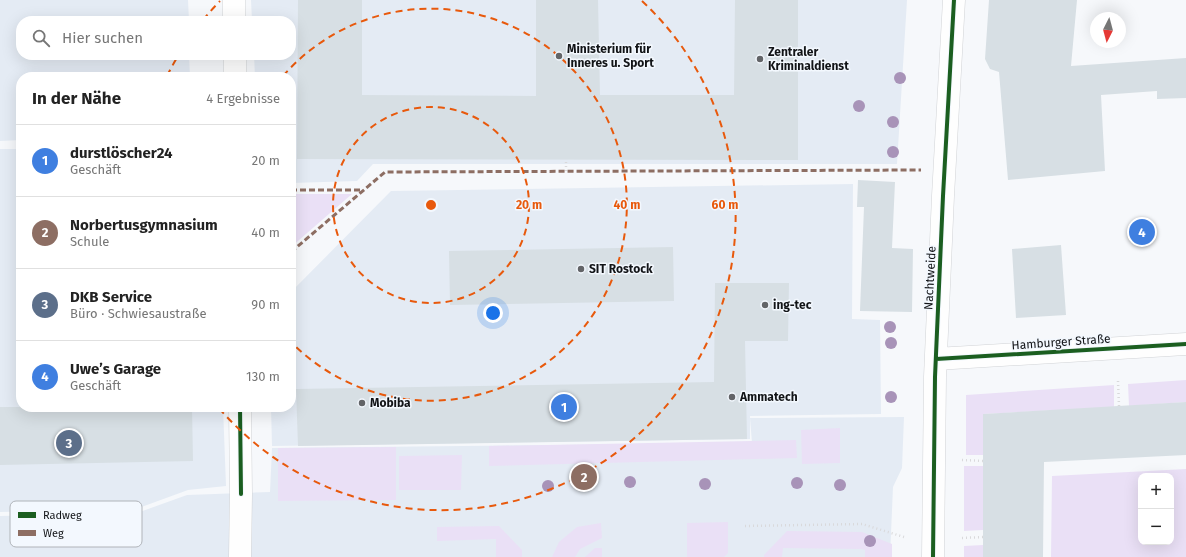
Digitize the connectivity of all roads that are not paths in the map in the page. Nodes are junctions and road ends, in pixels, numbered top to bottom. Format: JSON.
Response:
{"nodes":[{"id":1,"x":234,"y":0,"type":"edge"},
{"id":2,"x":954,"y":0,"type":"edge"},
{"id":3,"x":234,"y":16,"type":"edge"},
{"id":4,"x":235,"y":60,"type":"edge"},
{"id":5,"x":236,"y":72,"type":"edge"},
{"id":6,"x":1186,"y":344,"type":"edge"},
{"id":7,"x":936,"y":359,"type":"junction"},
{"id":8,"x":240,"y":412,"type":"edge"},
{"id":9,"x":240,"y":557,"type":"edge"},
{"id":10,"x":933,"y":557,"type":"edge"}],
"edges":[{"from":1,"to":3,"type":"street"},
{"from":2,"to":7,"type":"street","name":"Nachtweide"},
{"from":4,"to":5,"type":"street"},
{"from":6,"to":7,"type":"street","name":"Hamburger Straße"},
{"from":7,"to":10,"type":"street","name":"Nachtweide"},
{"from":8,"to":9,"type":"street"}]}
